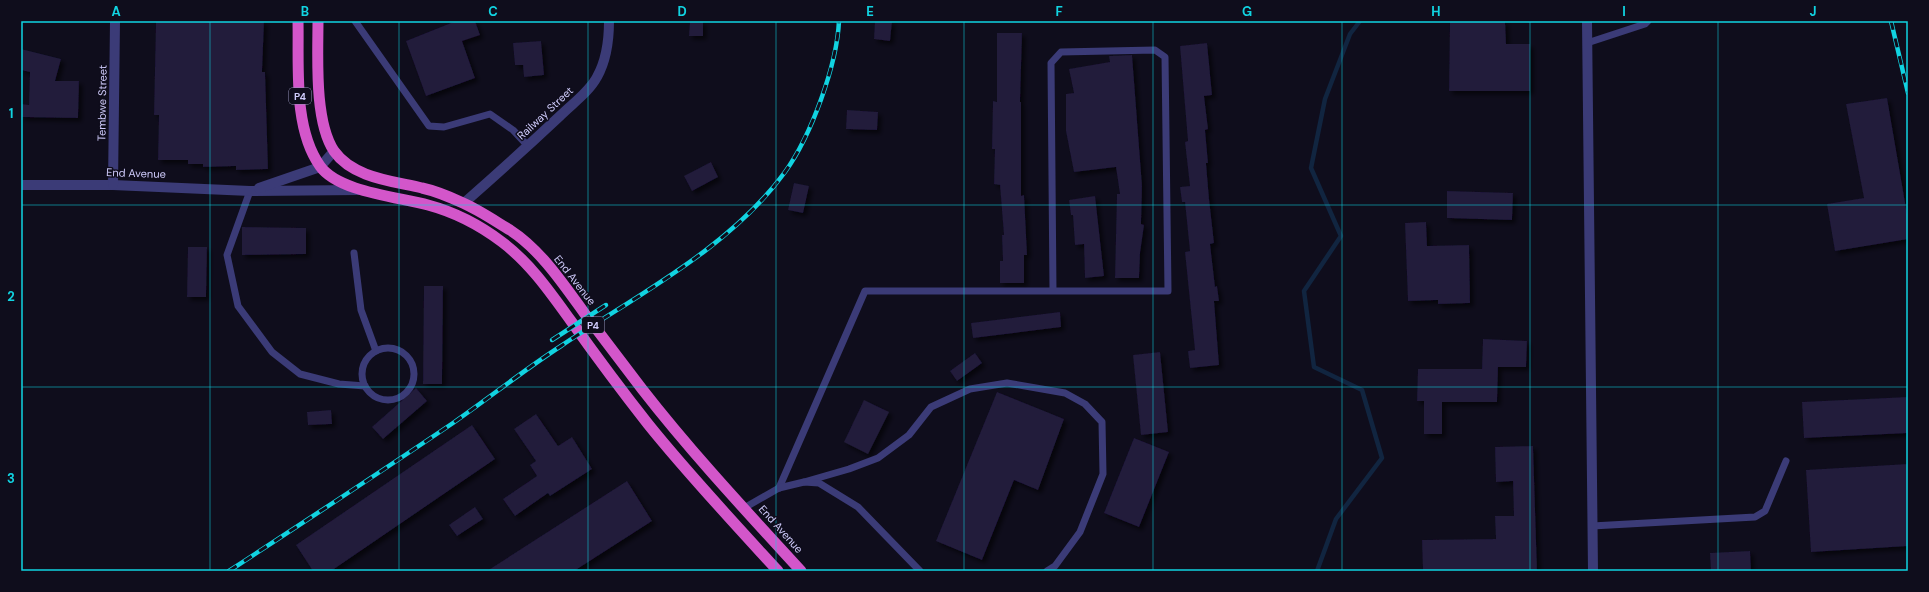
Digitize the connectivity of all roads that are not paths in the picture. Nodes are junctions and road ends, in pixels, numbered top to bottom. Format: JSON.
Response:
{"nodes":[{"id":1,"x":115,"y":21,"type":"edge"},
{"id":2,"x":298,"y":21,"type":"edge"},
{"id":3,"x":318,"y":21,"type":"edge"},
{"id":4,"x":355,"y":21,"type":"edge"},
{"id":5,"x":609,"y":21,"type":"edge"},
{"id":6,"x":1587,"y":21,"type":"edge"},
{"id":7,"x":1648,"y":21,"type":"edge"},
{"id":8,"x":1587,"y":43,"type":"junction"},
{"id":9,"x":528,"y":146,"type":"junction"},
{"id":10,"x":334,"y":151,"type":"junction"},
{"id":11,"x":320,"y":167,"type":"junction"},
{"id":12,"x":21,"y":185,"type":"edge"},
{"id":13,"x":113,"y":185,"type":"junction"},
{"id":14,"x":360,"y":190,"type":"junction"},
{"id":15,"x":250,"y":191,"type":"junction"},
{"id":16,"x":464,"y":203,"type":"junction"},
{"id":17,"x":354,"y":252,"type":"dead end"},
{"id":18,"x":1053,"y":291,"type":"junction"},
{"id":19,"x":376,"y":351,"type":"junction"},
{"id":20,"x":365,"y":386,"type":"junction"},
{"id":21,"x":1786,"y":461,"type":"dead end"},
{"id":22,"x":804,"y":482,"type":"junction"},
{"id":23,"x":779,"y":488,"type":"junction"},
{"id":24,"x":744,"y":508,"type":"junction"},
{"id":25,"x":1592,"y":526,"type":"junction"},
{"id":26,"x":778,"y":571,"type":"edge"},
{"id":27,"x":801,"y":571,"type":"edge"},
{"id":28,"x":920,"y":571,"type":"edge"},
{"id":29,"x":1047,"y":571,"type":"edge"},
{"id":30,"x":1593,"y":571,"type":"edge"}],
"edges":[{"from":1,"to":13,"type":"street","name":"Tembwe Street"},
{"from":2,"to":11,"type":"highway","number":"P4"},
{"from":3,"to":10,"type":"highway","number":"P4"},
{"from":4,"to":9,"type":"lane"},
{"from":5,"to":9,"type":"street","name":"Railway Street"},
{"from":6,"to":8,"type":"street"},
{"from":7,"to":8,"type":"lane"},
{"from":8,"to":25,"type":"street"},
{"from":9,"to":16,"type":"street","name":"Railway Street"},
{"from":10,"to":11,"type":"street","name":"End Avenue"},
{"from":10,"to":16,"type":"highway","name":"End Avenue","number":"P4"},
{"from":11,"to":14,"type":"highway","name":"End Avenue","number":"P4"},
{"from":11,"to":15,"type":"street","name":"End Avenue"},
{"from":12,"to":13,"type":"street","name":"End Avenue"},
{"from":13,"to":15,"type":"street","name":"End Avenue"},
{"from":14,"to":15,"type":"street","name":"End Avenue"},
{"from":14,"to":26,"type":"highway","name":"End Avenue","number":"P4"},
{"from":15,"to":20,"type":"lane"},
{"from":16,"to":24,"type":"highway","name":"End Avenue","number":"P4"},
{"from":17,"to":19,"type":"lane"},
{"from":18,"to":18,"type":"lane"},
{"from":18,"to":23,"type":"lane"},
{"from":19,"to":20,"type":"lane"},
{"from":19,"to":20,"type":"lane"},
{"from":21,"to":25,"type":"lane"},
{"from":22,"to":23,"type":"lane"},
{"from":22,"to":28,"type":"lane"},
{"from":22,"to":29,"type":"lane"},
{"from":23,"to":24,"type":"lane"},
{"from":24,"to":27,"type":"highway","name":"End Avenue","number":"P4"},
{"from":25,"to":30,"type":"street"}]}
